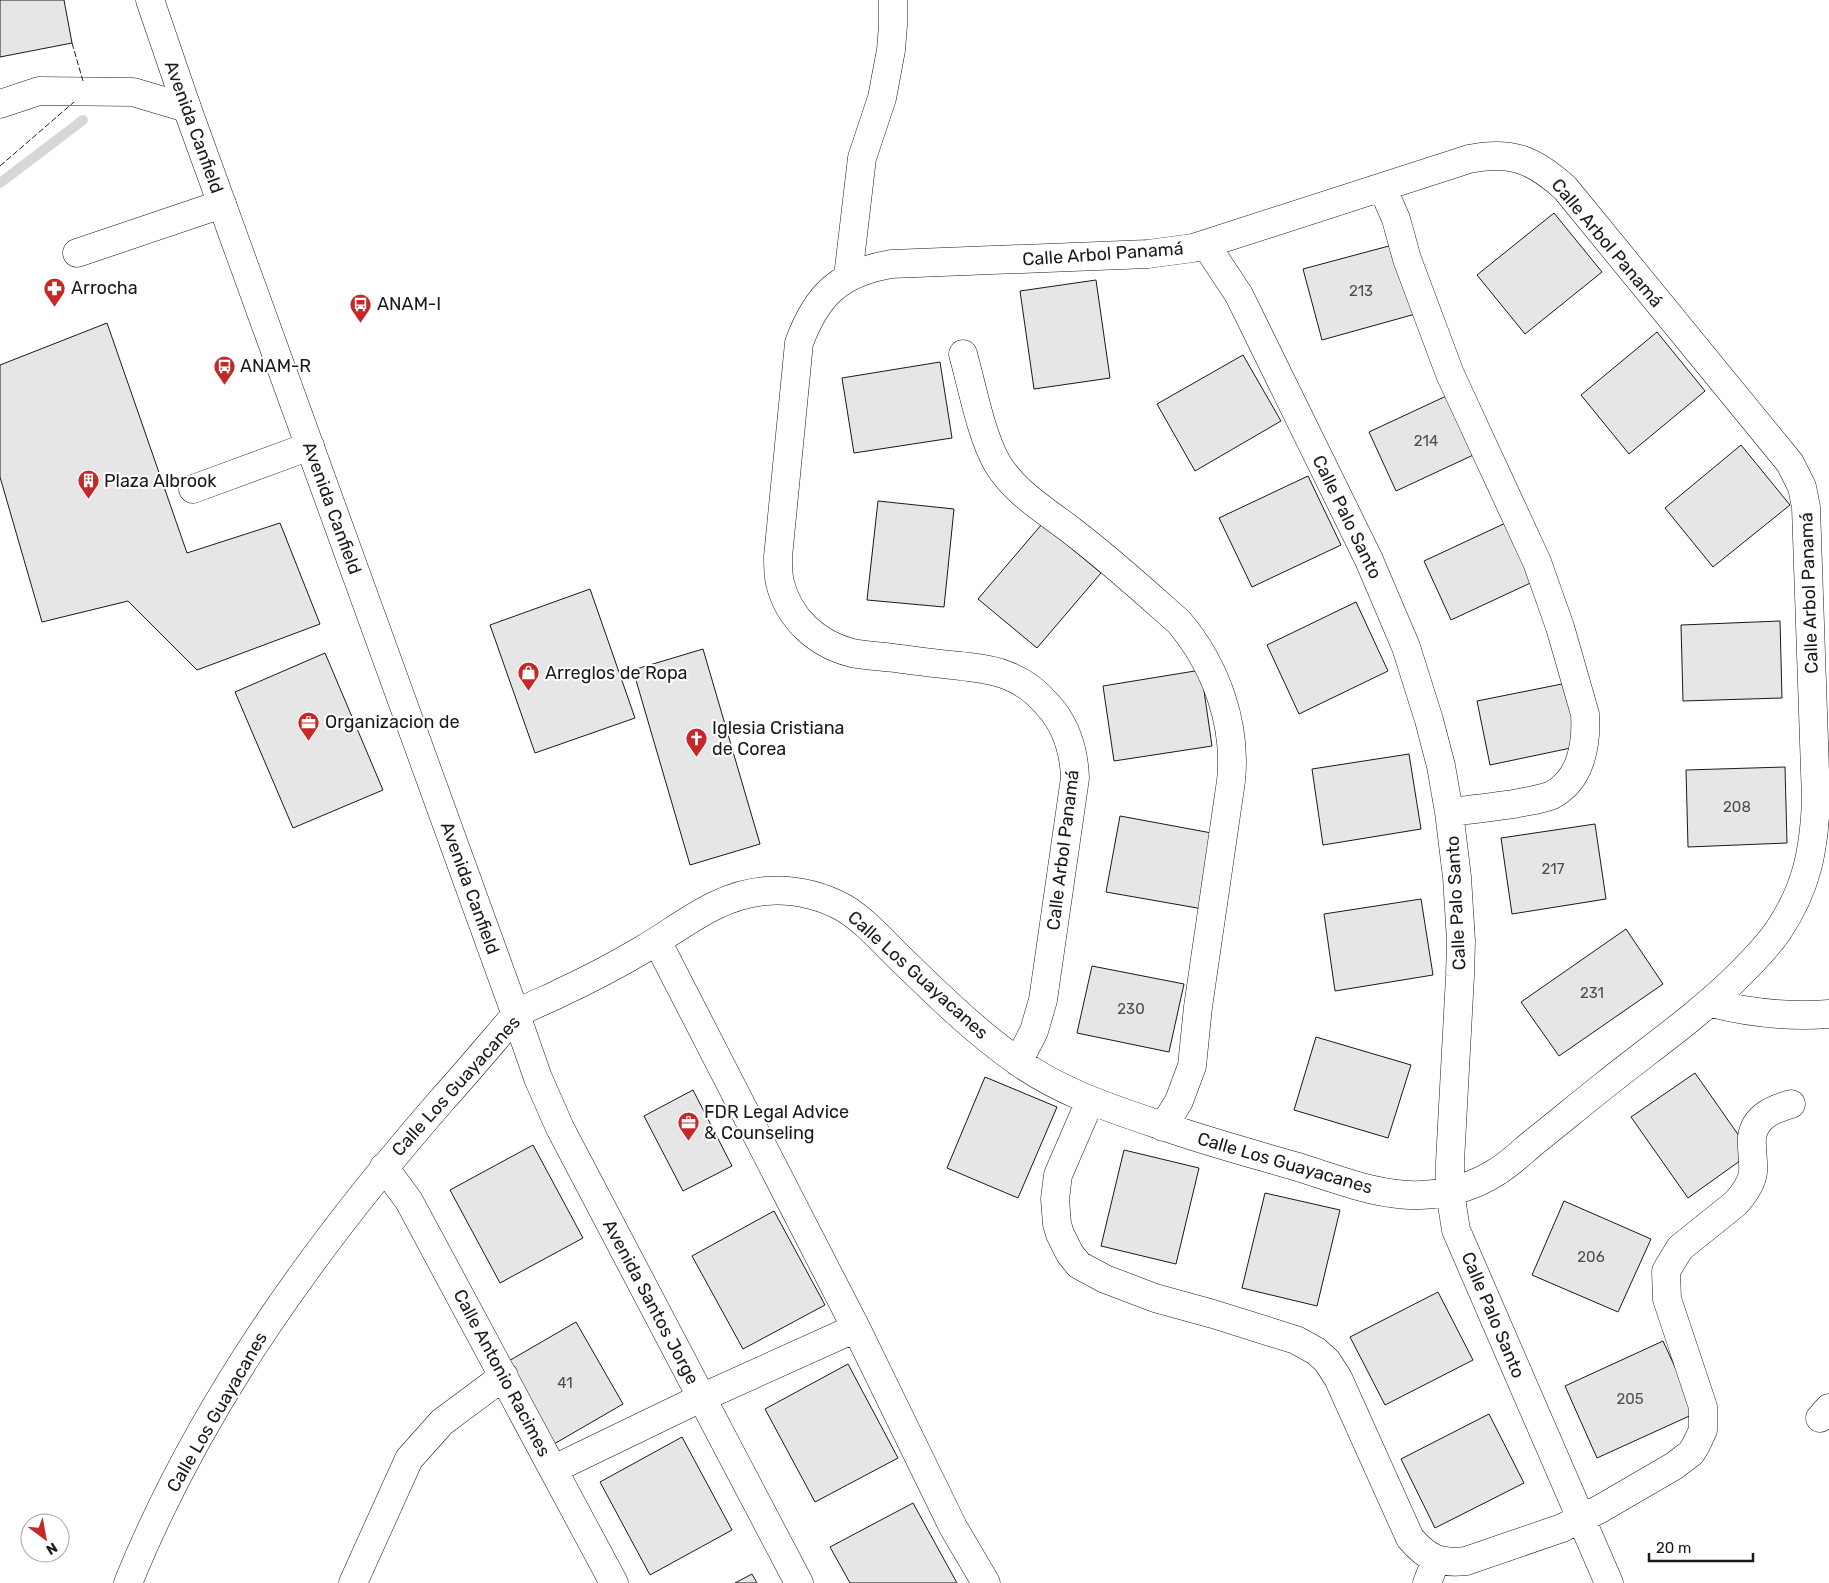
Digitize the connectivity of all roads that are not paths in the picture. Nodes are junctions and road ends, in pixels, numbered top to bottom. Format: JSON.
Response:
{"nodes":[{"id":1,"x":150,"y":0,"type":"edge"},
{"id":2,"x":893,"y":0,"type":"edge"},
{"id":3,"x":0,"y":104,"type":"edge"},
{"id":4,"x":187,"y":108,"type":"junction"},
{"id":5,"x":1382,"y":187,"type":"junction"},
{"id":6,"x":222,"y":204,"type":"junction"},
{"id":7,"x":1206,"y":245,"type":"junction"},
{"id":8,"x":77,"y":254,"type":"dead end"},
{"id":9,"x":848,"y":277,"type":"junction"},
{"id":10,"x":963,"y":354,"type":"dead end"},
{"id":11,"x":310,"y":446,"type":"junction"},
{"id":12,"x":193,"y":489,"type":"dead end"},
{"id":13,"x":1449,"y":812,"type":"junction"},
{"id":14,"x":658,"y":941,"type":"junction"},
{"id":15,"x":1711,"y":1002,"type":"junction"},
{"id":16,"x":1829,"y":1014,"type":"edge"},
{"id":17,"x":516,"y":1015,"type":"junction"},
{"id":18,"x":1018,"y":1062,"type":"junction"},
{"id":19,"x":1090,"y":1101,"type":"junction"},
{"id":20,"x":1791,"y":1104,"type":"dead end"},
{"id":21,"x":1163,"y":1127,"type":"junction"},
{"id":22,"x":384,"y":1167,"type":"junction"},
{"id":23,"x":1450,"y":1192,"type":"junction"},
{"id":24,"x":856,"y":1328,"type":"junction"},
{"id":25,"x":504,"y":1376,"type":"junction"},
{"id":26,"x":702,"y":1398,"type":"junction"},
{"id":27,"x":554,"y":1469,"type":"junction"},
{"id":28,"x":1581,"y":1518,"type":"junction"},
{"id":29,"x":1432,"y":1571,"type":"edge"},
{"id":30,"x":128,"y":1583,"type":"edge"},
{"id":31,"x":353,"y":1583,"type":"edge"},
{"id":32,"x":614,"y":1583,"type":"edge"},
{"id":33,"x":799,"y":1583,"type":"edge"},
{"id":34,"x":986,"y":1583,"type":"edge"},
{"id":35,"x":1609,"y":1583,"type":"edge"}],
"edges":[{"from":1,"to":4,"type":"street","name":"Avenida Canfield"},
{"from":2,"to":9,"type":"street"},
{"from":3,"to":4,"type":"street"},
{"from":4,"to":6,"type":"street","name":"Avenida Canfield"},
{"from":5,"to":7,"type":"street","name":"Calle Arbol Panamá"},
{"from":5,"to":13,"type":"street"},
{"from":5,"to":15,"type":"street","name":"Calle Arbol Panamá"},
{"from":6,"to":8,"type":"street"},
{"from":6,"to":11,"type":"street","name":"Avenida Canfield"},
{"from":7,"to":9,"type":"street","name":"Calle Arbol Panamá"},
{"from":7,"to":13,"type":"street","name":"Calle Palo Santo"},
{"from":9,"to":18,"type":"street","name":"Calle Arbol Panamá"},
{"from":10,"to":21,"type":"street"},
{"from":11,"to":12,"type":"street"},
{"from":11,"to":17,"type":"street","name":"Avenida Canfield"},
{"from":13,"to":23,"type":"street","name":"Calle Palo Santo"},
{"from":14,"to":17,"type":"street","name":"Calle Los Guayacanes"},
{"from":14,"to":18,"type":"street","name":"Calle Los Guayacanes"},
{"from":14,"to":24,"type":"street"},
{"from":15,"to":16,"type":"street"},
{"from":15,"to":23,"type":"street","name":"Calle Los Guayacanes"},
{"from":17,"to":22,"type":"street","name":"Calle Los Guayacanes"},
{"from":17,"to":26,"type":"street","name":"Avenida Santos Jorge"},
{"from":18,"to":19,"type":"street","name":"Calle Los Guayacanes"},
{"from":19,"to":21,"type":"street","name":"Calle Los Guayacanes"},
{"from":19,"to":29,"type":"street"},
{"from":20,"to":28,"type":"street"},
{"from":21,"to":23,"type":"street","name":"Calle Los Guayacanes"},
{"from":22,"to":25,"type":"street","name":"Calle Antonio Racimes"},
{"from":22,"to":30,"type":"street","name":"Calle Los Guayacanes"},
{"from":23,"to":28,"type":"street","name":"Calle Palo Santo"},
{"from":24,"to":26,"type":"street"},
{"from":24,"to":34,"type":"street"},
{"from":25,"to":27,"type":"street","name":"Calle Antonio Racimes"},
{"from":25,"to":31,"type":"street"},
{"from":26,"to":27,"type":"street"},
{"from":26,"to":33,"type":"street","name":"Avenida Santos Jorge"},
{"from":27,"to":32,"type":"street","name":"Calle Antonio Racimes"},
{"from":28,"to":29,"type":"street"},
{"from":28,"to":35,"type":"street","name":"Calle Palo Santo"}]}
